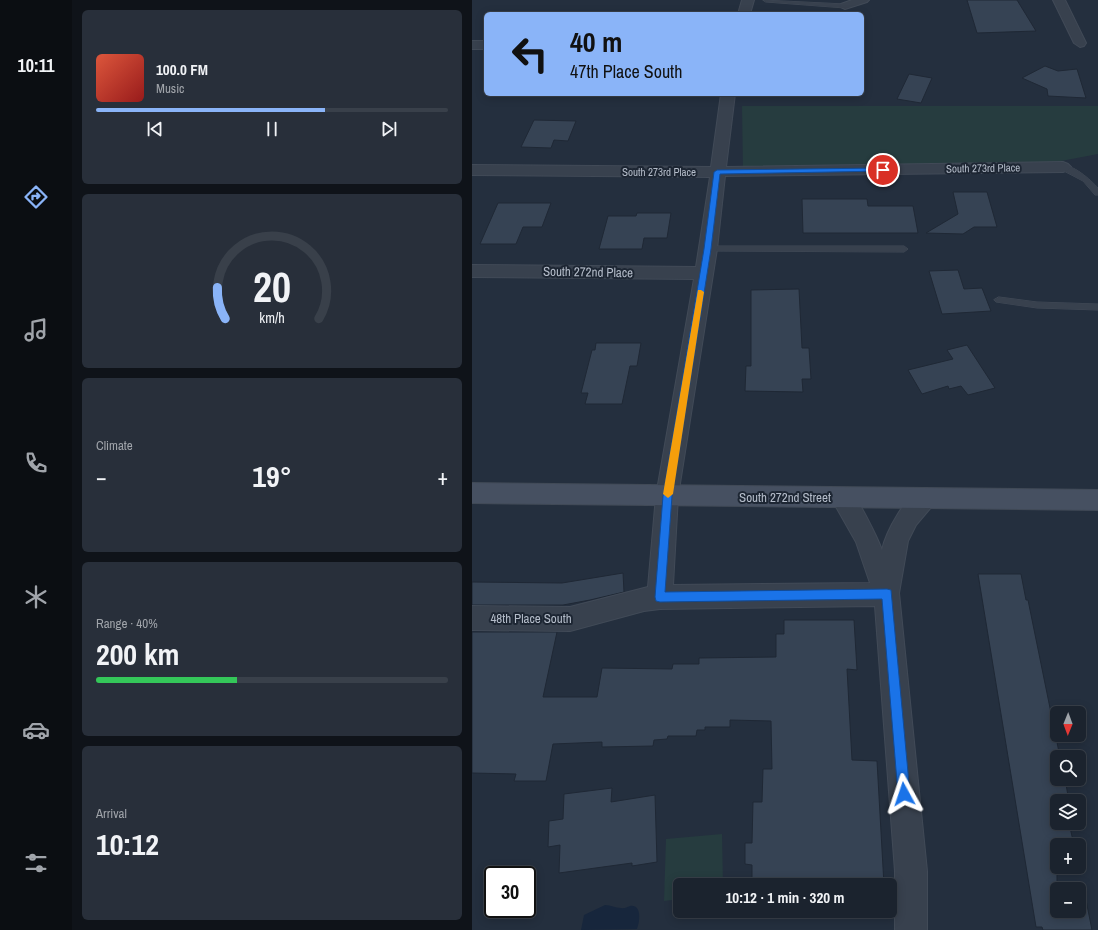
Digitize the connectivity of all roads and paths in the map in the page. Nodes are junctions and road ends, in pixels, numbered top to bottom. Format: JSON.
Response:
{"nodes":[{"id":1,"x":748,"y":0,"type":"edge"},
{"id":2,"x":766,"y":0,"type":"edge"},
{"id":3,"x":863,"y":0,"type":"edge"},
{"id":4,"x":1059,"y":0,"type":"edge"},
{"id":5,"x":845,"y":6,"type":"joint"},
{"id":6,"x":745,"y":12,"type":"edge"},
{"id":7,"x":1080,"y":42,"type":"dead end"},
{"id":8,"x":472,"y":45,"type":"edge"},
{"id":9,"x":484,"y":45,"type":"edge"},
{"id":10,"x":728,"y":96,"type":"edge"},
{"id":11,"x":1063,"y":167,"type":"joint"},
{"id":12,"x":472,"y":170,"type":"edge"},
{"id":13,"x":717,"y":172,"type":"junction"},
{"id":14,"x":1097,"y":190,"type":"edge"},
{"id":15,"x":708,"y":249,"type":"junction"},
{"id":16,"x":904,"y":250,"type":"dead end"},
{"id":17,"x":472,"y":271,"type":"edge"},
{"id":18,"x":704,"y":273,"type":"junction"},
{"id":19,"x":999,"y":300,"type":"dead end"},
{"id":20,"x":1098,"y":307,"type":"edge"},
{"id":21,"x":472,"y":493,"type":"edge"},
{"id":22,"x":668,"y":496,"type":"junction"},
{"id":23,"x":842,"y":498,"type":"junction"},
{"id":24,"x":925,"y":498,"type":"junction"},
{"id":25,"x":1098,"y":500,"type":"edge"},
{"id":26,"x":887,"y":594,"type":"junction"},
{"id":27,"x":660,"y":597,"type":"junction"},
{"id":28,"x":472,"y":618,"type":"edge"},
{"id":29,"x":911,"y":930,"type":"edge"}],
"edges":[{"from":1,"to":6,"type":"street"},
{"from":2,"to":5,"type":"lane"},
{"from":3,"to":5,"type":"street"},
{"from":4,"to":7,"type":"street"},
{"from":8,"to":9,"type":"street"},
{"from":10,"to":13,"type":"street"},
{"from":11,"to":13,"type":"street","name":"South 273rd Place"},
{"from":11,"to":14,"type":"lane"},
{"from":12,"to":13,"type":"street","name":"South 273rd Place"},
{"from":13,"to":15,"type":"street"},
{"from":15,"to":16,"type":"lane"},
{"from":15,"to":18,"type":"street"},
{"from":17,"to":18,"type":"street","name":"South 272nd Place"},
{"from":18,"to":22,"type":"street"},
{"from":19,"to":20,"type":"lane"},
{"from":21,"to":22,"type":"main road","name":"South 272nd Street"},
{"from":22,"to":23,"type":"main road","name":"South 272nd Street"},
{"from":22,"to":27,"type":"street"},
{"from":23,"to":24,"type":"main road","name":"South 272nd Street"},
{"from":23,"to":26,"type":"street"},
{"from":24,"to":25,"type":"main road","name":"South 272nd Street"},
{"from":24,"to":26,"type":"street"},
{"from":26,"to":27,"type":"street","name":"48th Place South"},
{"from":26,"to":29,"type":"street"},
{"from":27,"to":28,"type":"street","name":"48th Place South"}]}
